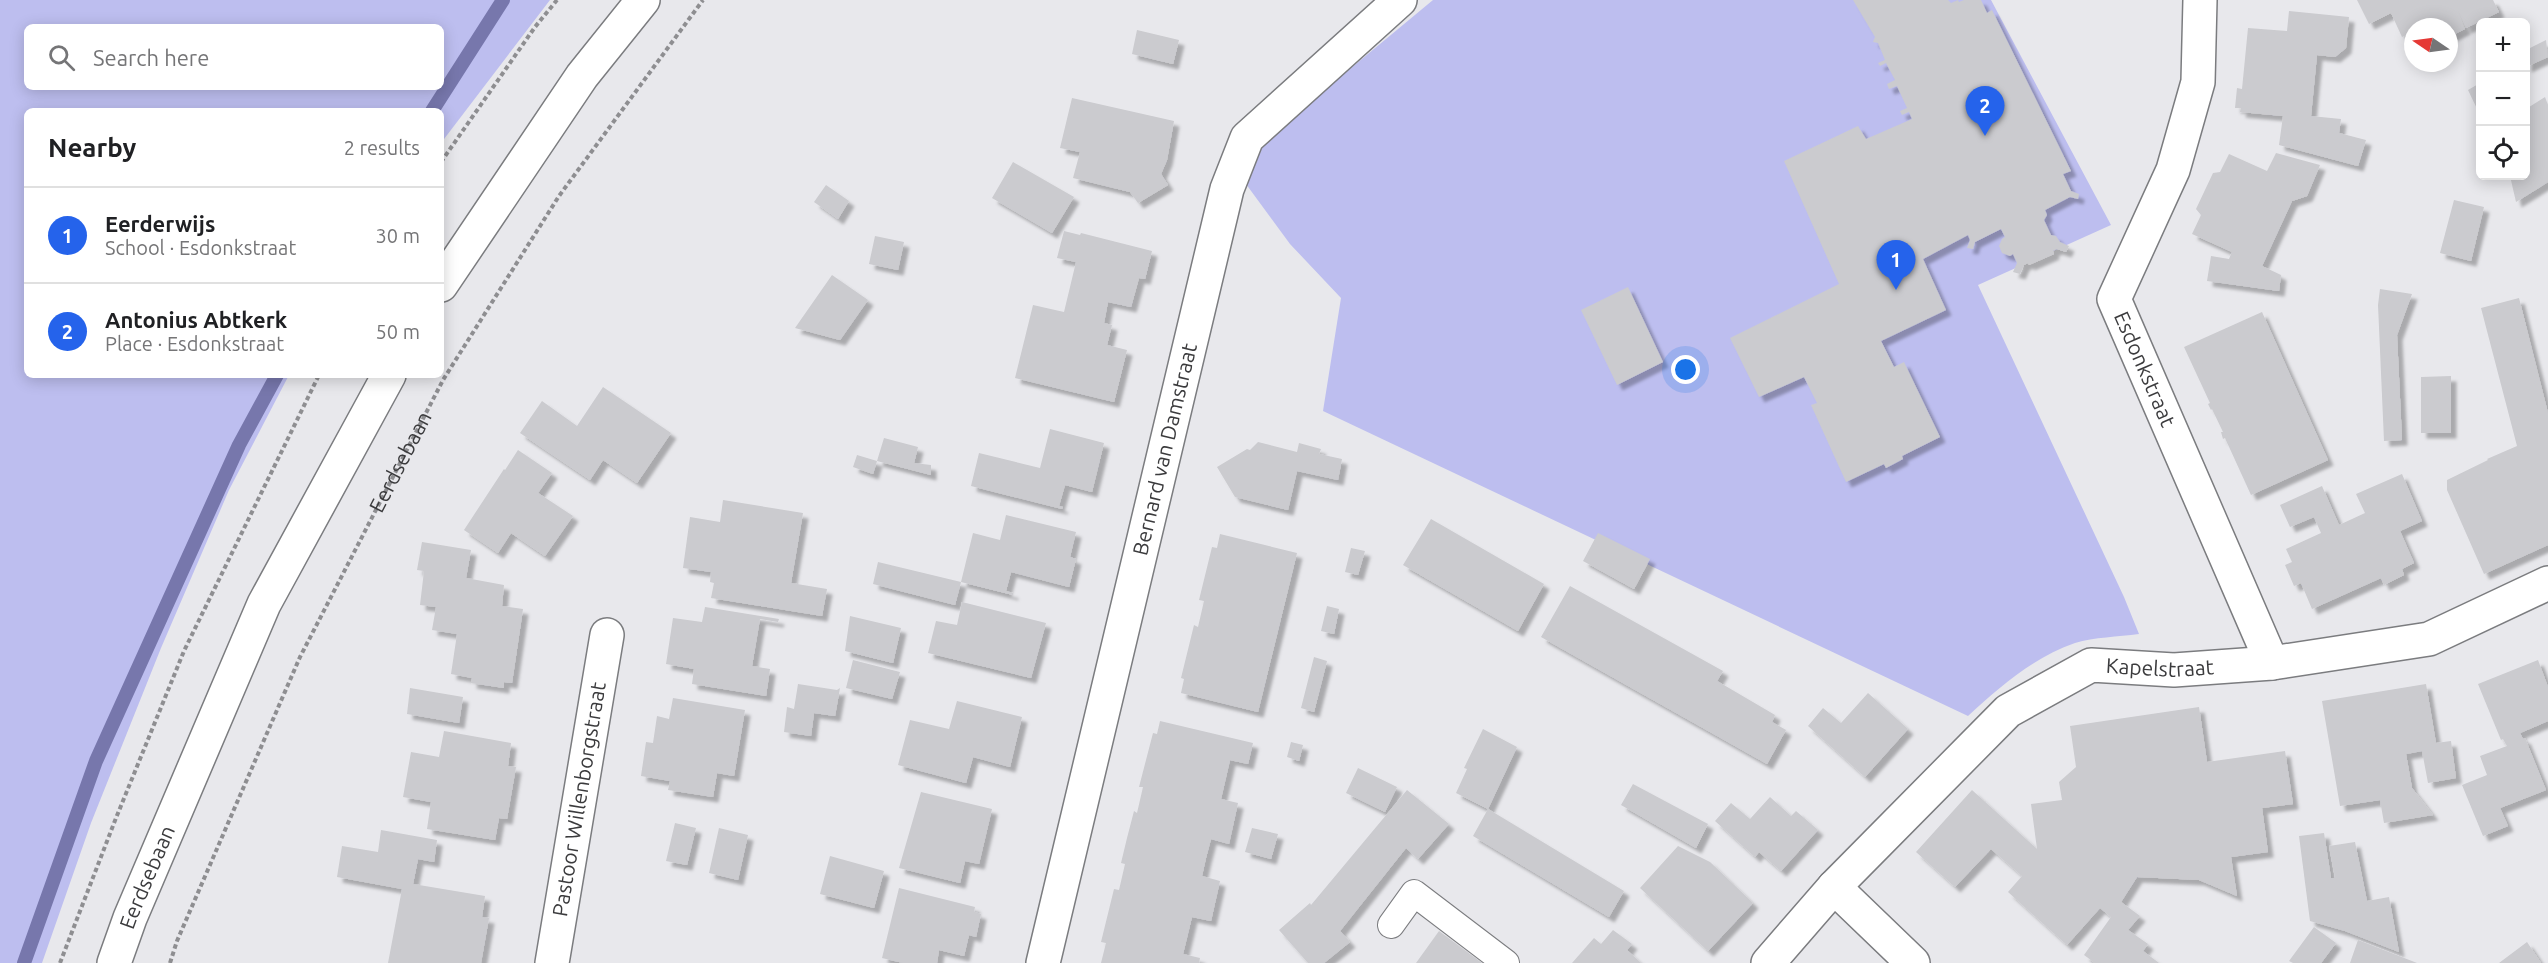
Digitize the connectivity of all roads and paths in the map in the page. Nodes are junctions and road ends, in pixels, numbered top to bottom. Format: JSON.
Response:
{"nodes":[{"id":1,"x":557,"y":0,"type":"edge"},
{"id":2,"x":643,"y":0,"type":"edge"},
{"id":3,"x":703,"y":0,"type":"edge"},
{"id":4,"x":1400,"y":0,"type":"edge"},
{"id":5,"x":2200,"y":0,"type":"edge"},
{"id":6,"x":444,"y":158,"type":"edge"},
{"id":7,"x":444,"y":281,"type":"edge"},
{"id":8,"x":318,"y":378,"type":"edge"},
{"id":9,"x":387,"y":378,"type":"edge"},
{"id":10,"x":2548,"y":583,"type":"edge"},
{"id":11,"x":607,"y":636,"type":"dead end"},
{"id":12,"x":2272,"y":663,"type":"junction"},
{"id":13,"x":1834,"y":887,"type":"junction"},
{"id":14,"x":1391,"y":925,"type":"dead end"},
{"id":15,"x":60,"y":963,"type":"edge"},
{"id":16,"x":114,"y":963,"type":"edge"},
{"id":17,"x":170,"y":963,"type":"edge"},
{"id":18,"x":552,"y":963,"type":"edge"},
{"id":19,"x":1043,"y":963,"type":"edge"},
{"id":20,"x":1506,"y":963,"type":"edge"},
{"id":21,"x":1768,"y":963,"type":"edge"},
{"id":22,"x":1913,"y":963,"type":"edge"}],
"edges":[{"from":1,"to":6,"type":"path"},
{"from":2,"to":7,"type":"street"},
{"from":3,"to":17,"type":"path","name":"Eerdsebaan"},
{"from":4,"to":19,"type":"street","name":"Bernard van Damstraat"},
{"from":5,"to":12,"type":"street","name":"Esdonkstraat"},
{"from":8,"to":15,"type":"path"},
{"from":9,"to":16,"type":"street","name":"Eerdsebaan"},
{"from":10,"to":12,"type":"street","name":"Kapelstraat"},
{"from":11,"to":18,"type":"street","name":"Pastoor Willenborgstraat"},
{"from":12,"to":13,"type":"street","name":"Kapelstraat"},
{"from":13,"to":21,"type":"street","name":"Kapelstraat"},
{"from":13,"to":22,"type":"street"},
{"from":14,"to":20,"type":"lane"}]}
